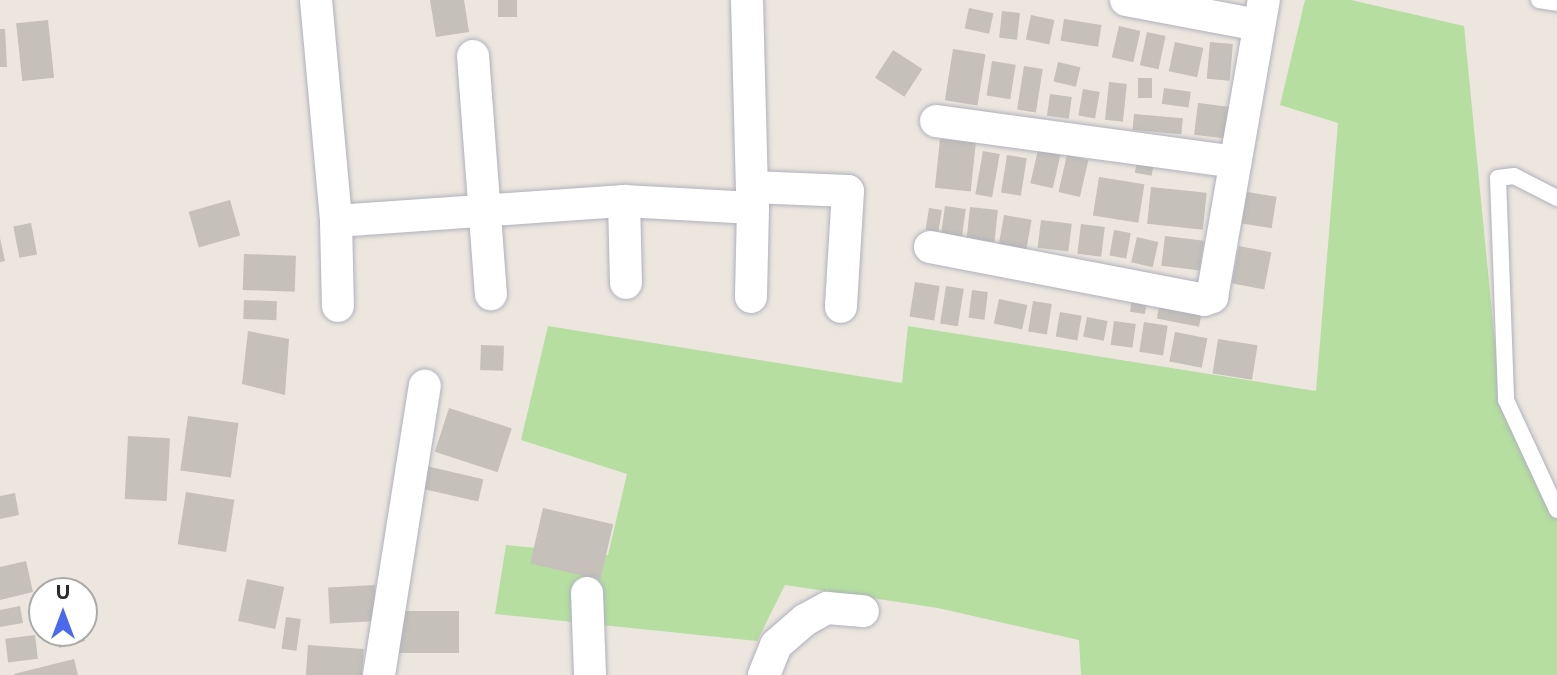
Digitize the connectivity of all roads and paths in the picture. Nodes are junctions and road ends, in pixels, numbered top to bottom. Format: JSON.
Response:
{"nodes":[{"id":1,"x":316,"y":0,"type":"edge"},
{"id":2,"x":747,"y":0,"type":"edge"},
{"id":3,"x":1126,"y":0,"type":"edge"},
{"id":4,"x":1539,"y":0,"type":"edge"},
{"id":5,"x":1557,"y":3,"type":"edge"},
{"id":6,"x":1261,"y":12,"type":"edge"},
{"id":7,"x":473,"y":56,"type":"dead end"},
{"id":8,"x":936,"y":121,"type":"dead end"},
{"id":9,"x":1235,"y":162,"type":"junction"},
{"id":10,"x":753,"y":197,"type":"junction"},
{"id":11,"x":1557,"y":198,"type":"edge"},
{"id":12,"x":624,"y":201,"type":"junction"},
{"id":13,"x":483,"y":210,"type":"junction"},
{"id":14,"x":336,"y":221,"type":"junction"},
{"id":15,"x":930,"y":247,"type":"dead end"},
{"id":16,"x":626,"y":283,"type":"dead end"},
{"id":17,"x":491,"y":294,"type":"dead end"},
{"id":18,"x":751,"y":297,"type":"dead end"},
{"id":19,"x":338,"y":306,"type":"dead end"},
{"id":20,"x":841,"y":307,"type":"dead end"},
{"id":21,"x":425,"y":386,"type":"dead end"},
{"id":22,"x":1557,"y":510,"type":"edge"},
{"id":23,"x":587,"y":593,"type":"dead end"},
{"id":24,"x":863,"y":611,"type":"dead end"},
{"id":25,"x":379,"y":675,"type":"edge"},
{"id":26,"x":590,"y":675,"type":"edge"},
{"id":27,"x":764,"y":675,"type":"edge"}],
"edges":[{"from":1,"to":14,"type":"street"},
{"from":2,"to":10,"type":"street"},
{"from":3,"to":6,"type":"street"},
{"from":4,"to":5,"type":"lane"},
{"from":6,"to":9,"type":"street"},
{"from":7,"to":13,"type":"street"},
{"from":8,"to":9,"type":"street"},
{"from":9,"to":15,"type":"street"},
{"from":10,"to":12,"type":"street"},
{"from":10,"to":18,"type":"street"},
{"from":10,"to":20,"type":"street"},
{"from":11,"to":22,"type":"lane"},
{"from":12,"to":13,"type":"street"},
{"from":12,"to":16,"type":"street"},
{"from":13,"to":14,"type":"street"},
{"from":13,"to":17,"type":"street"},
{"from":14,"to":19,"type":"street"},
{"from":21,"to":25,"type":"street"},
{"from":23,"to":26,"type":"street"},
{"from":24,"to":27,"type":"street"}]}
